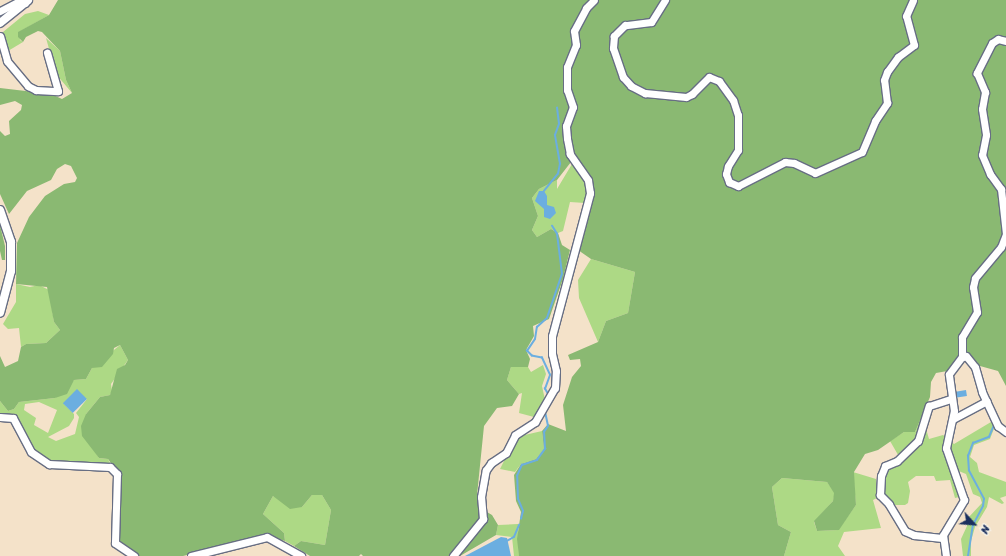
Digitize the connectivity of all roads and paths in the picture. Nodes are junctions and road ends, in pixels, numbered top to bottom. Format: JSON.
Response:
{"nodes":[{"id":1,"x":594,"y":0,"type":"edge"},
{"id":2,"x":665,"y":0,"type":"edge"},
{"id":3,"x":913,"y":0,"type":"edge"},
{"id":4,"x":27,"y":1,"type":"edge"},
{"id":5,"x":0,"y":11,"type":"edge"},
{"id":6,"x":0,"y":23,"type":"edge"},
{"id":7,"x":0,"y":36,"type":"edge"},
{"id":8,"x":1006,"y":41,"type":"edge"},
{"id":9,"x":47,"y":53,"type":"dead end"},
{"id":10,"x":0,"y":210,"type":"edge"},
{"id":11,"x":1006,"y":234,"type":"edge"},
{"id":12,"x":0,"y":313,"type":"edge"},
{"id":13,"x":962,"y":357,"type":"junction"},
{"id":14,"x":950,"y":399,"type":"junction"},
{"id":15,"x":987,"y":401,"type":"junction"},
{"id":16,"x":0,"y":417,"type":"edge"},
{"id":17,"x":953,"y":419,"type":"junction"},
{"id":18,"x":1006,"y":432,"type":"edge"},
{"id":19,"x":942,"y":538,"type":"junction"},
{"id":20,"x":287,"y":553,"type":"edge"},
{"id":21,"x":134,"y":556,"type":"edge"},
{"id":22,"x":192,"y":556,"type":"edge"},
{"id":23,"x":301,"y":556,"type":"edge"},
{"id":24,"x":453,"y":556,"type":"edge"},
{"id":25,"x":946,"y":556,"type":"edge"}],
"edges":[{"from":1,"to":24,"type":"street"},
{"from":2,"to":3,"type":"street"},
{"from":4,"to":5,"type":"street"},
{"from":4,"to":6,"type":"main road"},
{"from":7,"to":9,"type":"street"},
{"from":8,"to":11,"type":"street"},
{"from":10,"to":12,"type":"main road"},
{"from":11,"to":13,"type":"street"},
{"from":13,"to":14,"type":"street"},
{"from":13,"to":15,"type":"street"},
{"from":14,"to":17,"type":"street"},
{"from":14,"to":19,"type":"street"},
{"from":15,"to":17,"type":"street"},
{"from":15,"to":18,"type":"street"},
{"from":16,"to":21,"type":"street"},
{"from":17,"to":19,"type":"street"},
{"from":19,"to":25,"type":"street"},
{"from":20,"to":22,"type":"street"},
{"from":20,"to":23,"type":"street"}]}
